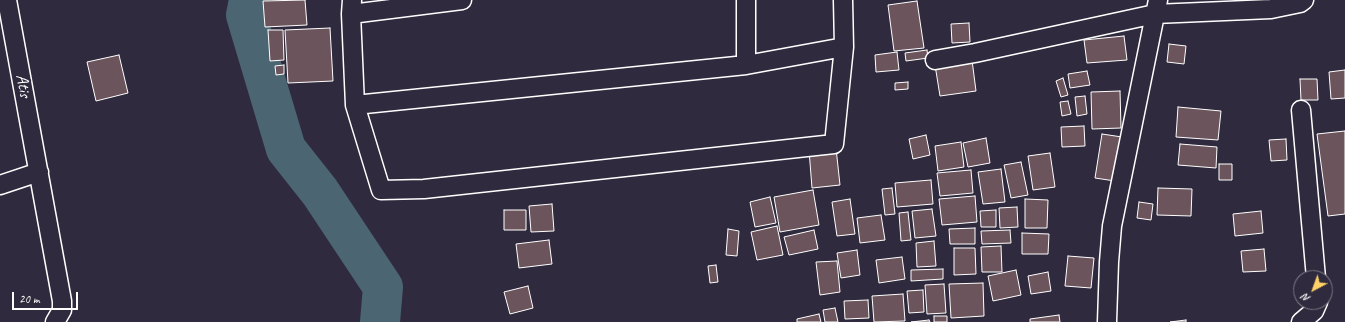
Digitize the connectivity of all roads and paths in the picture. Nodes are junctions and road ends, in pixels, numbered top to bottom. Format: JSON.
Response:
{"nodes":[{"id":1,"x":7,"y":0,"type":"edge"},
{"id":2,"x":462,"y":0,"type":"edge"},
{"id":3,"x":746,"y":0,"type":"edge"},
{"id":4,"x":843,"y":0,"type":"edge"},
{"id":5,"x":1304,"y":0,"type":"edge"},
{"id":6,"x":352,"y":7,"type":"edge"},
{"id":7,"x":1156,"y":7,"type":"edge"},
{"id":8,"x":844,"y":48,"type":"junction"},
{"id":9,"x":935,"y":60,"type":"dead end"},
{"id":10,"x":746,"y":64,"type":"junction"},
{"id":11,"x":355,"y":105,"type":"junction"},
{"id":12,"x":1301,"y":110,"type":"dead end"},
{"id":13,"x":39,"y":172,"type":"junction"},
{"id":14,"x":0,"y":185,"type":"edge"},
{"id":15,"x":1315,"y":270,"type":"edge"},
{"id":16,"x":1314,"y":310,"type":"edge"},
{"id":17,"x":55,"y":322,"type":"edge"},
{"id":18,"x":1107,"y":322,"type":"edge"},
{"id":19,"x":1301,"y":322,"type":"edge"}],
"edges":[{"from":1,"to":13,"type":"street","name":"Atis"},
{"from":2,"to":6,"type":"street"},
{"from":3,"to":10,"type":"street"},
{"from":4,"to":8,"type":"street"},
{"from":5,"to":7,"type":"street"},
{"from":6,"to":11,"type":"street"},
{"from":7,"to":9,"type":"street"},
{"from":7,"to":18,"type":"street"},
{"from":8,"to":10,"type":"street"},
{"from":8,"to":11,"type":"street"},
{"from":10,"to":11,"type":"street"},
{"from":12,"to":15,"type":"street"},
{"from":13,"to":14,"type":"street"},
{"from":13,"to":17,"type":"street","name":"Atis"},
{"from":16,"to":19,"type":"street"}]}
